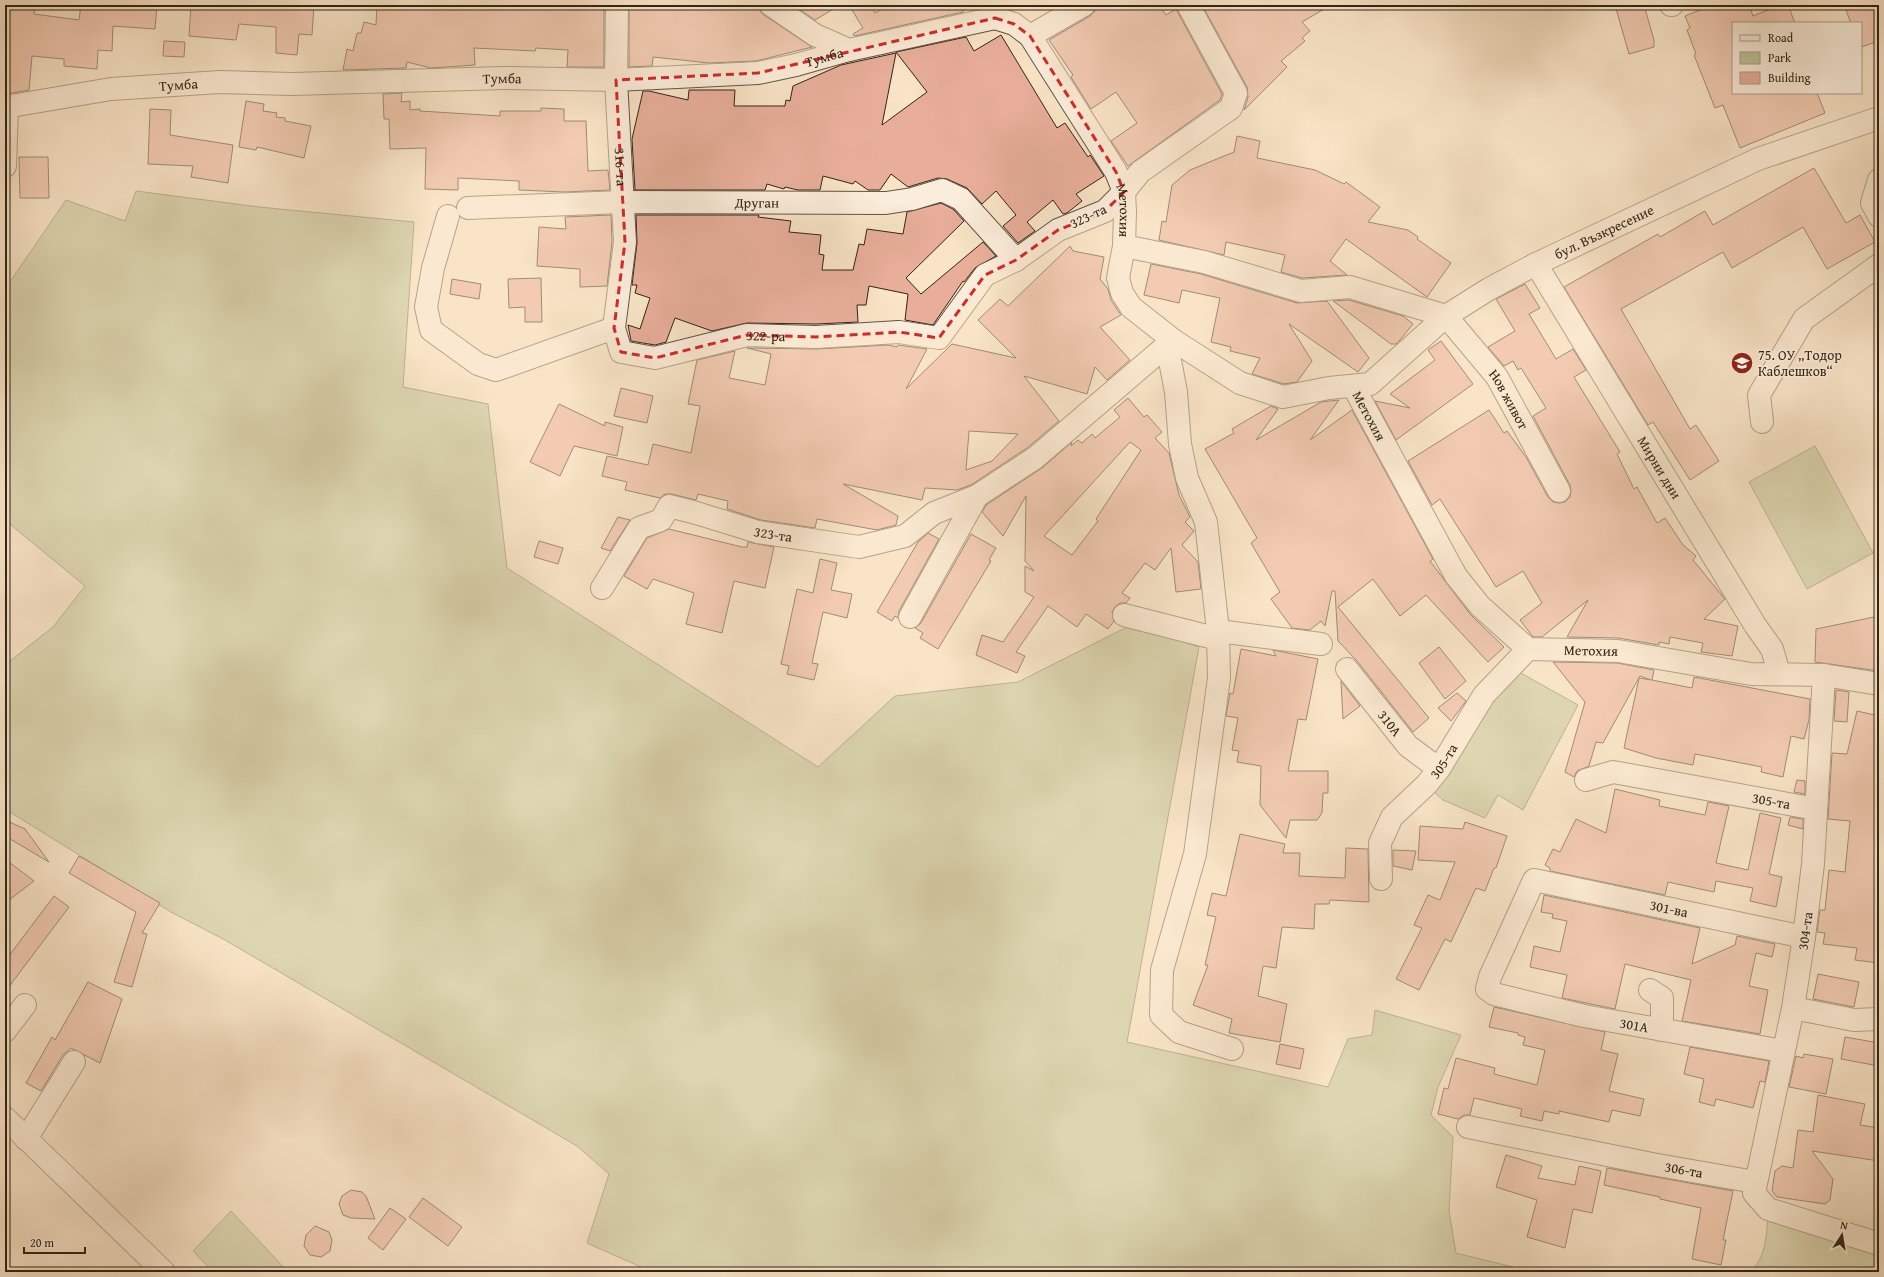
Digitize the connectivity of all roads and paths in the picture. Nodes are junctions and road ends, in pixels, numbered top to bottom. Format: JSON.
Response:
{"nodes":[{"id":1,"x":617,"y":5,"type":"edge"},
{"id":2,"x":771,"y":5,"type":"edge"},
{"id":3,"x":1084,"y":5,"type":"edge"},
{"id":4,"x":1188,"y":5,"type":"edge"},
{"id":5,"x":993,"y":12,"type":"edge"},
{"id":6,"x":1030,"y":36,"type":"junction"},
{"id":7,"x":849,"y":50,"type":"junction"},
{"id":8,"x":616,"y":80,"type":"junction"},
{"id":9,"x":6,"y":107,"type":"edge"},
{"id":10,"x":1879,"y":118,"type":"edge"},
{"id":11,"x":5,"y":166,"type":"edge"},
{"id":12,"x":1879,"y":180,"type":"edge"},
{"id":13,"x":1124,"y":192,"type":"junction"},
{"id":14,"x":622,"y":202,"type":"junction"},
{"id":15,"x":468,"y":208,"type":"dead end"},
{"id":16,"x":448,"y":216,"type":"dead end"},
{"id":17,"x":1879,"y":216,"type":"edge"},
{"id":18,"x":1124,"y":246,"type":"junction"},
{"id":19,"x":1016,"y":260,"type":"junction"},
{"id":20,"x":1536,"y":264,"type":"junction"},
{"id":21,"x":1879,"y":265,"type":"edge"},
{"id":22,"x":1446,"y":316,"type":"junction"},
{"id":23,"x":614,"y":328,"type":"junction"},
{"id":24,"x":939,"y":338,"type":"joint"},
{"id":25,"x":1170,"y":343,"type":"junction"},
{"id":26,"x":1354,"y":386,"type":"junction"},
{"id":27,"x":1762,"y":422,"type":"dead end"},
{"id":28,"x":1559,"y":491,"type":"dead end"},
{"id":29,"x":977,"y":496,"type":"junction"},
{"id":30,"x":602,"y":588,"type":"dead end"},
{"id":31,"x":1124,"y":614,"type":"dead end"},
{"id":32,"x":910,"y":617,"type":"dead end"},
{"id":33,"x":1218,"y":635,"type":"junction"},
{"id":34,"x":1321,"y":644,"type":"dead end"},
{"id":35,"x":1528,"y":649,"type":"junction"},
{"id":36,"x":1347,"y":669,"type":"dead end"},
{"id":37,"x":1779,"y":673,"type":"junction"},
{"id":38,"x":1824,"y":676,"type":"junction"},
{"id":39,"x":1879,"y":684,"type":"edge"},
{"id":40,"x":1439,"y":769,"type":"junction"},
{"id":41,"x":1586,"y":780,"type":"dead end"},
{"id":42,"x":1816,"y":809,"type":"junction"},
{"id":43,"x":1380,"y":879,"type":"dead end"},
{"id":44,"x":1804,"y":937,"type":"junction"},
{"id":45,"x":1487,"y":989,"type":"joint"},
{"id":46,"x":1650,"y":990,"type":"dead end"},
{"id":47,"x":25,"y":1005,"type":"dead end"},
{"id":48,"x":1793,"y":1008,"type":"junction"},
{"id":49,"x":1879,"y":1019,"type":"edge"},
{"id":50,"x":1662,"y":1030,"type":"junction"},
{"id":51,"x":5,"y":1031,"type":"edge"},
{"id":52,"x":1232,"y":1049,"type":"dead end"},
{"id":53,"x":1783,"y":1051,"type":"junction"},
{"id":54,"x":74,"y":1062,"type":"dead end"},
{"id":55,"x":5,"y":1118,"type":"edge"},
{"id":56,"x":1468,"y":1127,"type":"dead end"},
{"id":57,"x":26,"y":1138,"type":"junction"},
{"id":58,"x":1755,"y":1182,"type":"junction"},
{"id":59,"x":1879,"y":1244,"type":"edge"},
{"id":60,"x":164,"y":1272,"type":"edge"}],
"edges":[{"from":1,"to":8,"type":"street","name":"316-та"},
{"from":2,"to":7,"type":"street"},
{"from":3,"to":6,"type":"street"},
{"from":4,"to":13,"type":"street","name":"323-та"},
{"from":5,"to":6,"type":"street","name":"Метохия"},
{"from":5,"to":7,"type":"street","name":"Тумба"},
{"from":6,"to":13,"type":"street","name":"Метохия"},
{"from":7,"to":8,"type":"street","name":"Тумба"},
{"from":8,"to":9,"type":"street","name":"Тумба"},
{"from":8,"to":14,"type":"street","name":"316-та"},
{"from":9,"to":11,"type":"street"},
{"from":10,"to":20,"type":"street","name":"бул. Възкресение"},
{"from":12,"to":17,"type":"street"},
{"from":13,"to":18,"type":"street","name":"Метохия"},
{"from":13,"to":19,"type":"street","name":"323-та"},
{"from":14,"to":15,"type":"street","name":"Друган"},
{"from":14,"to":19,"type":"street","name":"Друган"},
{"from":14,"to":23,"type":"street","name":"316-та"},
{"from":16,"to":23,"type":"street"},
{"from":18,"to":22,"type":"street"},
{"from":18,"to":25,"type":"street","name":"Метохия"},
{"from":19,"to":24,"type":"street","name":"323-та"},
{"from":20,"to":22,"type":"street","name":"бул. Възкресение"},
{"from":20,"to":37,"type":"street","name":"Мирни дни"},
{"from":21,"to":27,"type":"street"},
{"from":22,"to":26,"type":"street","name":"бул. Възкресение"},
{"from":22,"to":28,"type":"street","name":"Нов живот"},
{"from":23,"to":24,"type":"street","name":"322-ра"},
{"from":25,"to":26,"type":"street","name":"Метохия"},
{"from":25,"to":29,"type":"street","name":"323-та"},
{"from":25,"to":33,"type":"street"},
{"from":26,"to":35,"type":"street","name":"Метохия"},
{"from":29,"to":30,"type":"street","name":"323-та"},
{"from":29,"to":32,"type":"street","name":"323-та"},
{"from":31,"to":33,"type":"street"},
{"from":33,"to":34,"type":"street"},
{"from":33,"to":52,"type":"street"},
{"from":35,"to":37,"type":"street","name":"Метохия"},
{"from":35,"to":40,"type":"street","name":"305-та"},
{"from":36,"to":40,"type":"street","name":"310А"},
{"from":37,"to":38,"type":"street","name":"Метохия"},
{"from":38,"to":39,"type":"street","name":"Метохия"},
{"from":38,"to":42,"type":"street","name":"304-та"},
{"from":40,"to":43,"type":"street","name":"305-та"},
{"from":41,"to":42,"type":"street","name":"305-та"},
{"from":42,"to":44,"type":"street","name":"304-та"},
{"from":44,"to":45,"type":"street","name":"301-ва"},
{"from":44,"to":48,"type":"street","name":"304-та"},
{"from":45,"to":50,"type":"street","name":"301А"},
{"from":46,"to":50,"type":"street"},
{"from":47,"to":51,"type":"street"},
{"from":48,"to":49,"type":"street"},
{"from":48,"to":53,"type":"street","name":"304-та"},
{"from":50,"to":53,"type":"street","name":"301А"},
{"from":53,"to":58,"type":"street","name":"304-та"},
{"from":54,"to":57,"type":"street"},
{"from":55,"to":57,"type":"street"},
{"from":56,"to":58,"type":"street","name":"306-та"},
{"from":57,"to":60,"type":"street"},
{"from":58,"to":59,"type":"street"}]}
